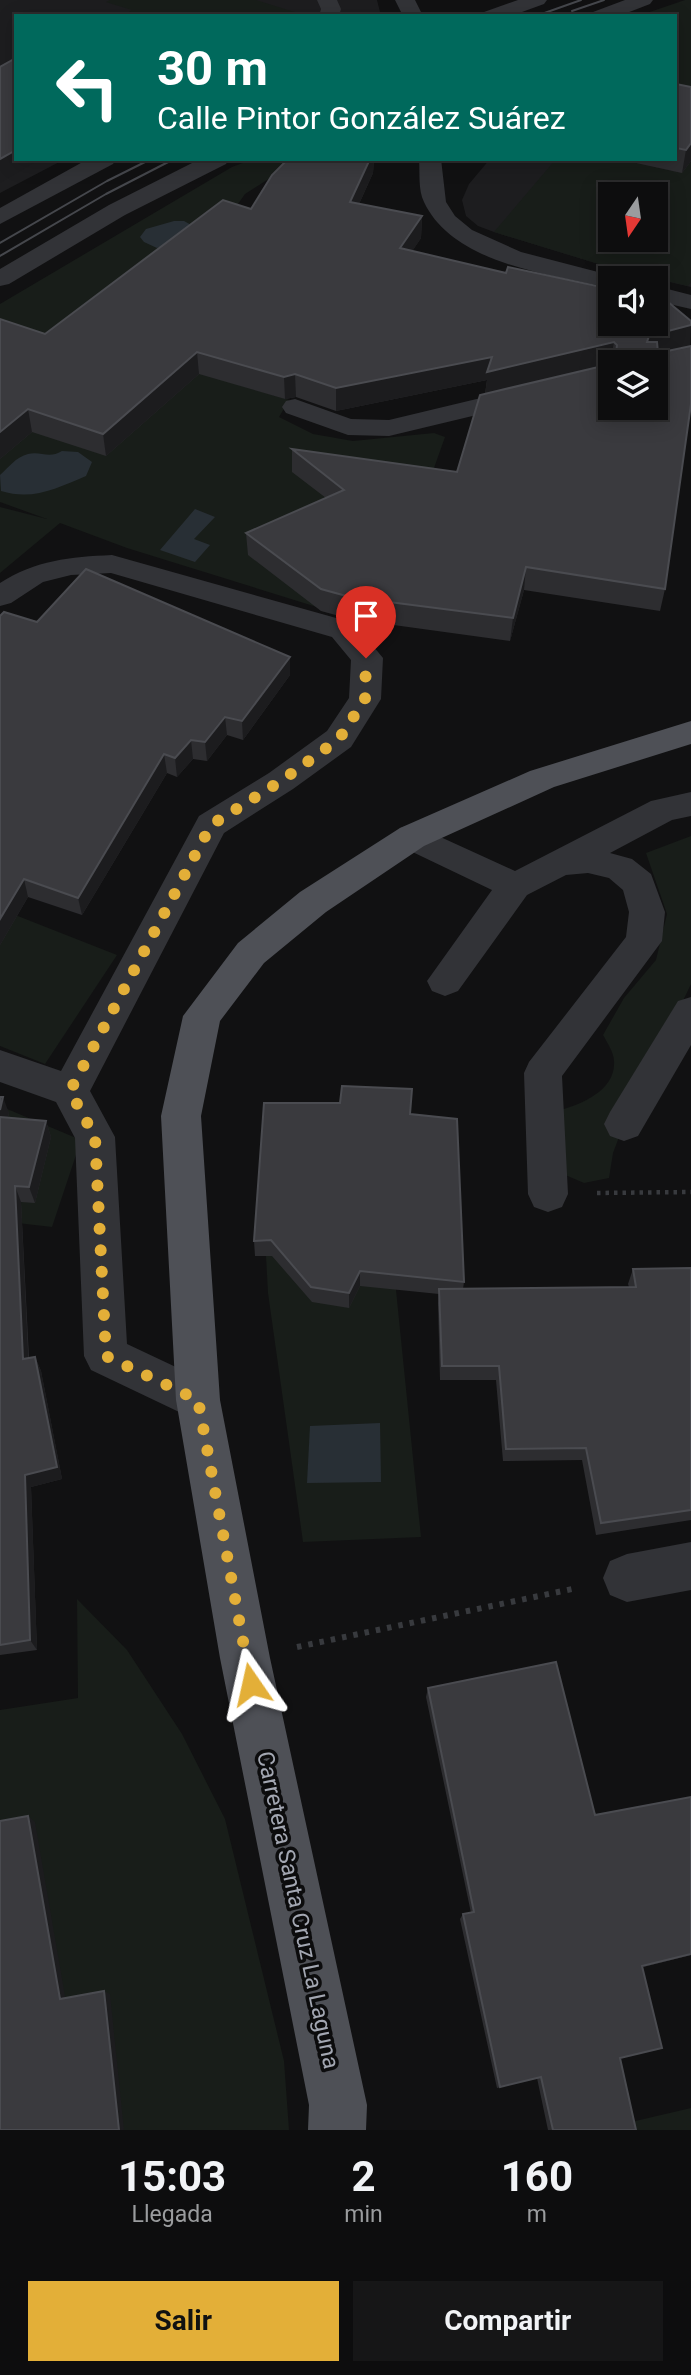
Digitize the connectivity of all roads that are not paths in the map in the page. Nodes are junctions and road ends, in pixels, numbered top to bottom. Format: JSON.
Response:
{"nodes":[{"id":1,"x":537,"y":0,"type":"edge"},
{"id":2,"x":643,"y":0,"type":"edge"},
{"id":3,"x":497,"y":14,"type":"edge"},
{"id":4,"x":605,"y":14,"type":"edge"},
{"id":5,"x":101,"y":161,"type":"edge"},
{"id":6,"x":214,"y":161,"type":"edge"},
{"id":7,"x":430,"y":161,"type":"edge"},
{"id":8,"x":0,"y":217,"type":"edge"},
{"id":9,"x":598,"y":278,"type":"edge"},
{"id":10,"x":0,"y":279,"type":"edge"},
{"id":11,"x":668,"y":296,"type":"edge"},
{"id":12,"x":691,"y":302,"type":"edge"},
{"id":13,"x":598,"y":378,"type":"edge"},
{"id":14,"x":295,"y":407,"type":"dead end"},
{"id":15,"x":0,"y":596,"type":"edge"},
{"id":16,"x":691,"y":732,"type":"edge"},
{"id":17,"x":691,"y":804,"type":"edge"},
{"id":18,"x":412,"y":836,"type":"junction"},
{"id":19,"x":562,"y":863,"type":"junction"},
{"id":20,"x":514,"y":886,"type":"junction"},
{"id":21,"x":445,"y":981,"type":"dead end"},
{"id":22,"x":691,"y":1012,"type":"edge"},
{"id":23,"x":0,"y":1066,"type":"edge"},
{"id":24,"x":70,"y":1091,"type":"junction"},
{"id":25,"x":624,"y":1124,"type":"dead end"},
{"id":26,"x":548,"y":1194,"type":"road end"},
{"id":27,"x":198,"y":1400,"type":"junction"},
{"id":28,"x":691,"y":1566,"type":"edge"},
{"id":29,"x":627,"y":1578,"type":"road end"},
{"id":30,"x":337,"y":2130,"type":"edge"}],
"edges":[{"from":1,"to":3,"type":"street"},
{"from":2,"to":4,"type":"street"},
{"from":5,"to":8,"type":"street"},
{"from":6,"to":10,"type":"street"},
{"from":7,"to":9,"type":"street"},
{"from":11,"to":12,"type":"street"},
{"from":13,"to":14,"type":"street"},
{"from":15,"to":24,"type":"street"},
{"from":16,"to":18,"type":"main road","name":"Carretera Santa Cruz La Laguna"},
{"from":17,"to":19,"type":"street"},
{"from":18,"to":20,"type":"street"},
{"from":18,"to":27,"type":"main road","name":"Carretera Santa Cruz La Laguna"},
{"from":19,"to":20,"type":"street"},
{"from":19,"to":26,"type":"street"},
{"from":20,"to":21,"type":"street"},
{"from":22,"to":25,"type":"street"},
{"from":23,"to":24,"type":"street"},
{"from":24,"to":27,"type":"street"},
{"from":27,"to":30,"type":"main road","name":"Carretera Santa Cruz La Laguna"},
{"from":28,"to":29,"type":"street"}]}
